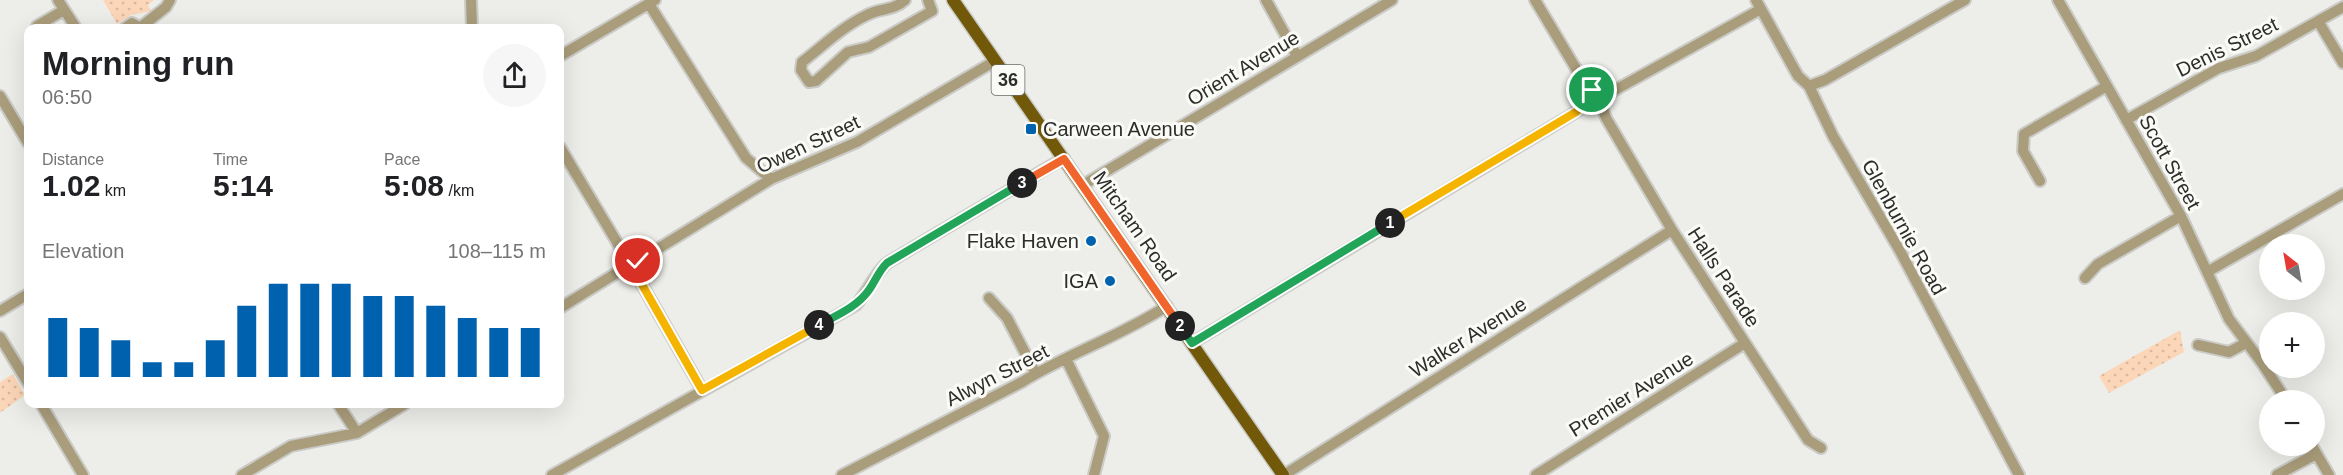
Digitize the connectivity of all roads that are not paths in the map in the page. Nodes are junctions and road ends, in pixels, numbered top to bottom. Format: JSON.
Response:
{"nodes":[{"id":1,"x":170,"y":0,"type":"edge"},
{"id":2,"x":471,"y":0,"type":"edge"},
{"id":3,"x":905,"y":0,"type":"edge"},
{"id":4,"x":928,"y":0,"type":"edge"},
{"id":5,"x":952,"y":0,"type":"edge"},
{"id":6,"x":1266,"y":0,"type":"edge"},
{"id":7,"x":1392,"y":0,"type":"edge"},
{"id":8,"x":1535,"y":0,"type":"edge"},
{"id":9,"x":1965,"y":0,"type":"edge"},
{"id":10,"x":2059,"y":0,"type":"edge"},
{"id":11,"x":652,"y":2,"type":"edge"},
{"id":12,"x":61,"y":5,"type":"edge"},
{"id":13,"x":1758,"y":5,"type":"edge"},
{"id":14,"x":2343,"y":7,"type":"edge"},
{"id":15,"x":2318,"y":21,"type":"junction"},
{"id":16,"x":39,"y":24,"type":"edge"},
{"id":17,"x":73,"y":24,"type":"edge"},
{"id":18,"x":146,"y":24,"type":"edge"},
{"id":19,"x":472,"y":24,"type":"edge"},
{"id":20,"x":564,"y":55,"type":"edge"},
{"id":21,"x":1297,"y":56,"type":"junction"},
{"id":22,"x":995,"y":61,"type":"junction"},
{"id":23,"x":2343,"y":63,"type":"edge"},
{"id":24,"x":1809,"y":86,"type":"junction"},
{"id":25,"x":2107,"y":87,"type":"junction"},
{"id":26,"x":0,"y":96,"type":"edge"},
{"id":27,"x":1596,"y":101,"type":"junction"},
{"id":28,"x":2126,"y":120,"type":"junction"},
{"id":29,"x":24,"y":136,"type":"edge"},
{"id":30,"x":564,"y":154,"type":"edge"},
{"id":31,"x":1064,"y":159,"type":"junction"},
{"id":32,"x":771,"y":179,"type":"junction"},
{"id":33,"x":2040,"y":181,"type":"dead end"},
{"id":34,"x":1083,"y":185,"type":"junction"},
{"id":35,"x":2343,"y":194,"type":"edge"},
{"id":36,"x":2181,"y":216,"type":"junction"},
{"id":37,"x":1672,"y":230,"type":"junction"},
{"id":38,"x":629,"y":263,"type":"junction"},
{"id":39,"x":2207,"y":272,"type":"junction"},
{"id":40,"x":2085,"y":278,"type":"dead end"},
{"id":41,"x":24,"y":296,"type":"edge"},
{"id":42,"x":989,"y":298,"type":"dead end"},
{"id":43,"x":564,"y":305,"type":"edge"},
{"id":44,"x":1167,"y":306,"type":"junction"},
{"id":45,"x":0,"y":311,"type":"edge"},
{"id":46,"x":0,"y":337,"type":"edge"},
{"id":47,"x":1192,"y":343,"type":"junction"},
{"id":48,"x":1745,"y":343,"type":"junction"},
{"id":49,"x":2246,"y":343,"type":"junction"},
{"id":50,"x":2198,"y":345,"type":"dead end"},
{"id":51,"x":1066,"y":360,"type":"junction"},
{"id":52,"x":1035,"y":372,"type":"junction"},
{"id":53,"x":24,"y":376,"type":"edge"},
{"id":54,"x":702,"y":390,"type":"junction"},
{"id":55,"x":2279,"y":390,"type":"edge"},
{"id":56,"x":43,"y":408,"type":"edge"},
{"id":57,"x":341,"y":408,"type":"edge"},
{"id":58,"x":398,"y":408,"type":"edge"},
{"id":59,"x":357,"y":433,"type":"junction"},
{"id":60,"x":1821,"y":448,"type":"dead end"},
{"id":61,"x":2305,"y":456,"type":"edge"},
{"id":62,"x":2318,"y":456,"type":"edge"},
{"id":63,"x":82,"y":475,"type":"edge"},
{"id":64,"x":242,"y":475,"type":"edge"},
{"id":65,"x":552,"y":475,"type":"edge"},
{"id":66,"x":842,"y":475,"type":"edge"},
{"id":67,"x":1094,"y":475,"type":"edge"},
{"id":68,"x":1283,"y":475,"type":"edge"},
{"id":69,"x":1536,"y":475,"type":"edge"},
{"id":70,"x":2019,"y":475,"type":"edge"},
{"id":71,"x":2277,"y":475,"type":"edge"},
{"id":72,"x":2329,"y":475,"type":"edge"}],
"edges":[{"from":1,"to":18,"type":"street"},
{"from":2,"to":19,"type":"street"},
{"from":3,"to":4,"type":"street"},
{"from":5,"to":22,"type":"main road","name":"Mitcham Road","number":"36"},
{"from":6,"to":21,"type":"street"},
{"from":7,"to":21,"type":"street","name":"Orient Avenue"},
{"from":8,"to":27,"type":"street","name":"Halls Parade"},
{"from":9,"to":24,"type":"street"},
{"from":10,"to":25,"type":"street","name":"Scott Street"},
{"from":11,"to":20,"type":"street"},
{"from":11,"to":32,"type":"street"},
{"from":12,"to":16,"type":"street"},
{"from":12,"to":17,"type":"street"},
{"from":13,"to":24,"type":"street","name":"Glenburnie Road"},
{"from":13,"to":27,"type":"street"},
{"from":14,"to":15,"type":"street","name":"Denis Street"},
{"from":15,"to":23,"type":"street"},
{"from":15,"to":28,"type":"street","name":"Denis Street"},
{"from":21,"to":34,"type":"street","name":"Orient Avenue"},
{"from":22,"to":31,"type":"main road","name":"Mitcham Road","number":"36"},
{"from":22,"to":32,"type":"street","name":"Owen Street"},
{"from":24,"to":70,"type":"street","name":"Glenburnie Road"},
{"from":25,"to":28,"type":"street","name":"Scott Street"},
{"from":25,"to":33,"type":"street"},
{"from":26,"to":29,"type":"street"},
{"from":27,"to":37,"type":"street","name":"Halls Parade"},
{"from":27,"to":47,"type":"street"},
{"from":28,"to":36,"type":"street","name":"Scott Street"},
{"from":30,"to":38,"type":"street"},
{"from":31,"to":34,"type":"main road","name":"Mitcham Road","number":"36"},
{"from":31,"to":54,"type":"street"},
{"from":32,"to":38,"type":"street","name":"Owen Street"},
{"from":34,"to":44,"type":"main road","name":"Mitcham Road","number":"36"},
{"from":35,"to":39,"type":"street"},
{"from":36,"to":39,"type":"street","name":"Scott Street"},
{"from":36,"to":40,"type":"street"},
{"from":37,"to":48,"type":"street","name":"Halls Parade"},
{"from":37,"to":68,"type":"street","name":"Walker Avenue"},
{"from":38,"to":43,"type":"street","name":"Owen Street"},
{"from":38,"to":54,"type":"street"},
{"from":39,"to":49,"type":"street","name":"Scott Street"},
{"from":41,"to":45,"type":"street"},
{"from":42,"to":52,"type":"street"},
{"from":44,"to":47,"type":"main road","name":"Mitcham Road","number":"36"},
{"from":44,"to":51,"type":"street","name":"Alwyn Street"},
{"from":46,"to":53,"type":"street"},
{"from":47,"to":68,"type":"main road","name":"Mitcham Road","number":"36"},
{"from":48,"to":60,"type":"street","name":"Halls Parade"},
{"from":48,"to":69,"type":"street","name":"Premier Avenue"},
{"from":49,"to":50,"type":"street"},
{"from":49,"to":55,"type":"street","name":"Scott Street"},
{"from":51,"to":52,"type":"street","name":"Alwyn Street"},
{"from":51,"to":67,"type":"street"},
{"from":52,"to":66,"type":"street","name":"Alwyn Street"},
{"from":54,"to":65,"type":"street"},
{"from":56,"to":63,"type":"street"},
{"from":57,"to":59,"type":"street"},
{"from":58,"to":59,"type":"street"},
{"from":59,"to":64,"type":"street"},
{"from":61,"to":71,"type":"street"},
{"from":62,"to":72,"type":"street"}]}
